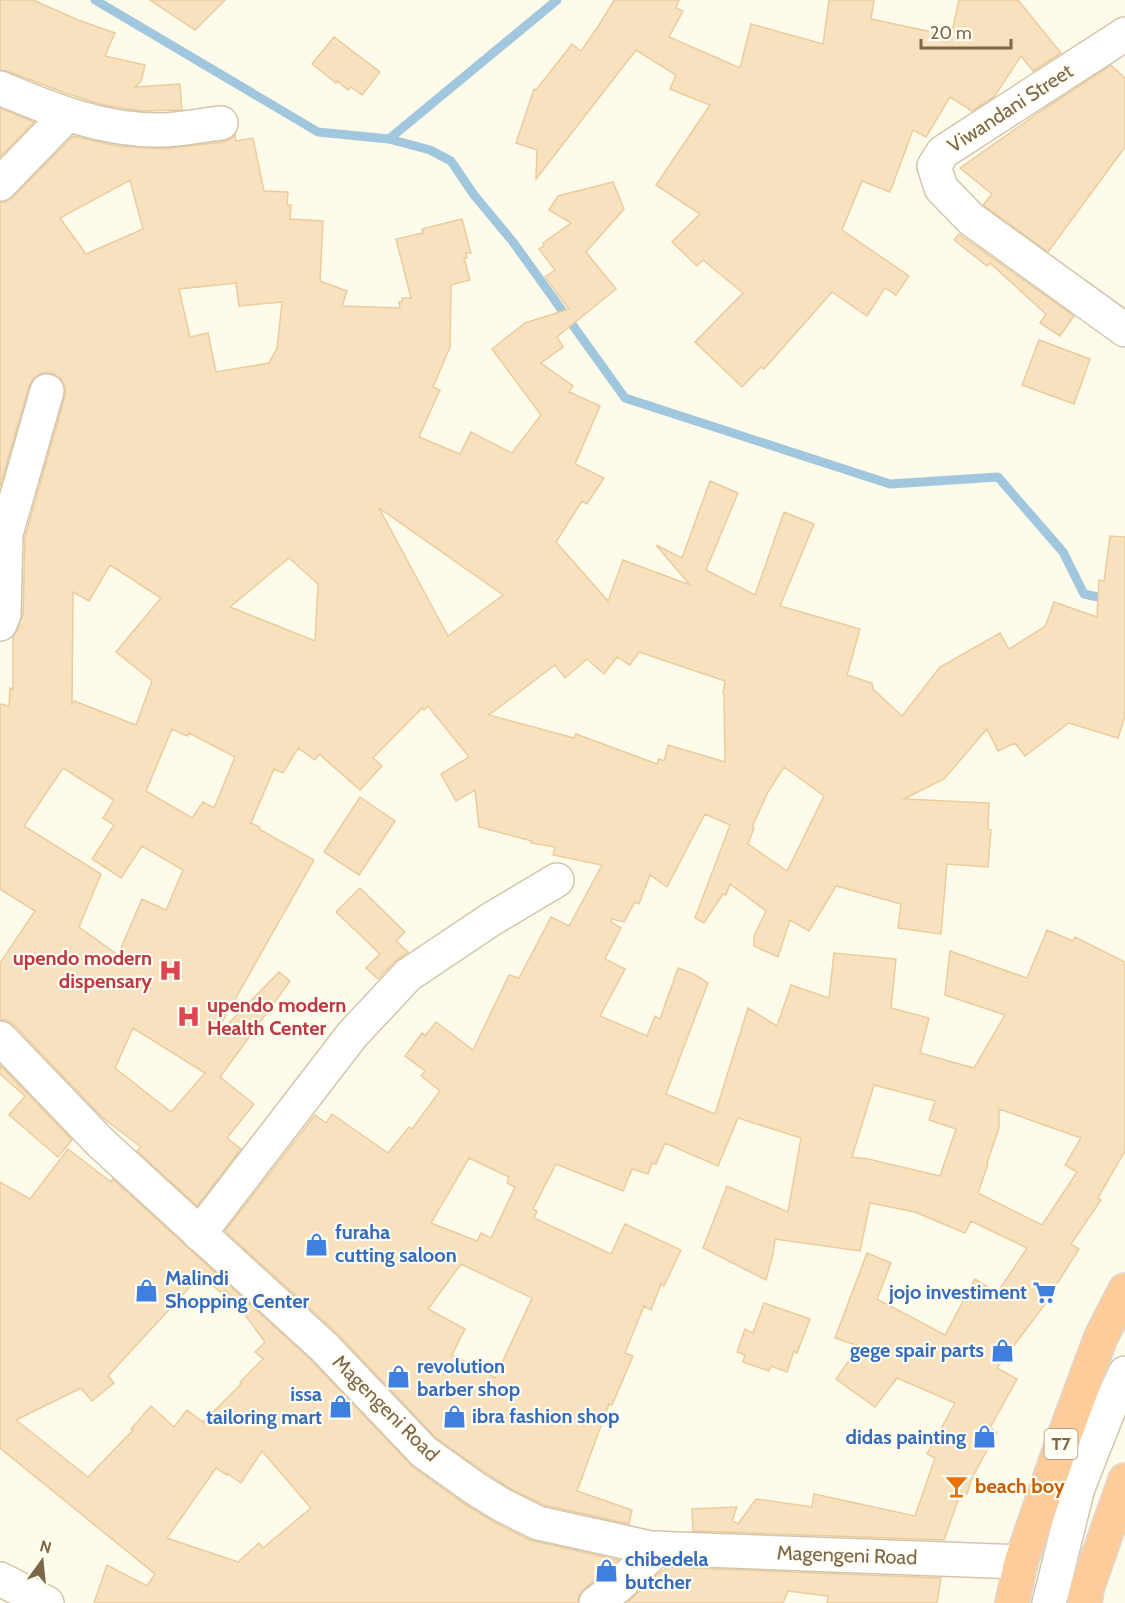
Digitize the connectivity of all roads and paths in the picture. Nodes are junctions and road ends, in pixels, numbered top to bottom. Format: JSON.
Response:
{"nodes":[{"id":1,"x":1125,"y":33,"type":"edge"},
{"id":2,"x":0,"y":88,"type":"edge"},
{"id":3,"x":67,"y":115,"type":"junction"},
{"id":4,"x":221,"y":123,"type":"dead end"},
{"id":5,"x":0,"y":184,"type":"edge"},
{"id":6,"x":1125,"y":330,"type":"edge"},
{"id":7,"x":47,"y":391,"type":"dead end"},
{"id":8,"x":0,"y":624,"type":"edge"},
{"id":9,"x":557,"y":880,"type":"dead end"},
{"id":10,"x":0,"y":1038,"type":"edge"},
{"id":11,"x":199,"y":1234,"type":"junction"},
{"id":12,"x":1125,"y":1290,"type":"edge"},
{"id":13,"x":1125,"y":1373,"type":"edge"},
{"id":14,"x":1125,"y":1480,"type":"edge"},
{"id":15,"x":658,"y":1548,"type":"junction"},
{"id":16,"x":1021,"y":1562,"type":"junction"},
{"id":17,"x":0,"y":1579,"type":"edge"},
{"id":18,"x":47,"y":1603,"type":"edge"},
{"id":19,"x":596,"y":1603,"type":"edge"},
{"id":20,"x":1012,"y":1603,"type":"edge"},
{"id":21,"x":1049,"y":1603,"type":"edge"},
{"id":22,"x":1085,"y":1603,"type":"edge"}],
"edges":[{"from":1,"to":6,"type":"street","name":"Viwandani Street"},
{"from":2,"to":3,"type":"street"},
{"from":3,"to":4,"type":"street"},
{"from":3,"to":5,"type":"street"},
{"from":7,"to":8,"type":"street"},
{"from":9,"to":11,"type":"street"},
{"from":10,"to":11,"type":"street","name":"Magengeni Road"},
{"from":11,"to":15,"type":"street","name":"Magengeni Road"},
{"from":12,"to":16,"type":"highway","number":"T7"},
{"from":13,"to":21,"type":"street"},
{"from":14,"to":22,"type":"highway"},
{"from":15,"to":16,"type":"street","name":"Magengeni Road"},
{"from":15,"to":19,"type":"street"},
{"from":16,"to":20,"type":"highway","number":"T7"},
{"from":17,"to":18,"type":"street"}]}
